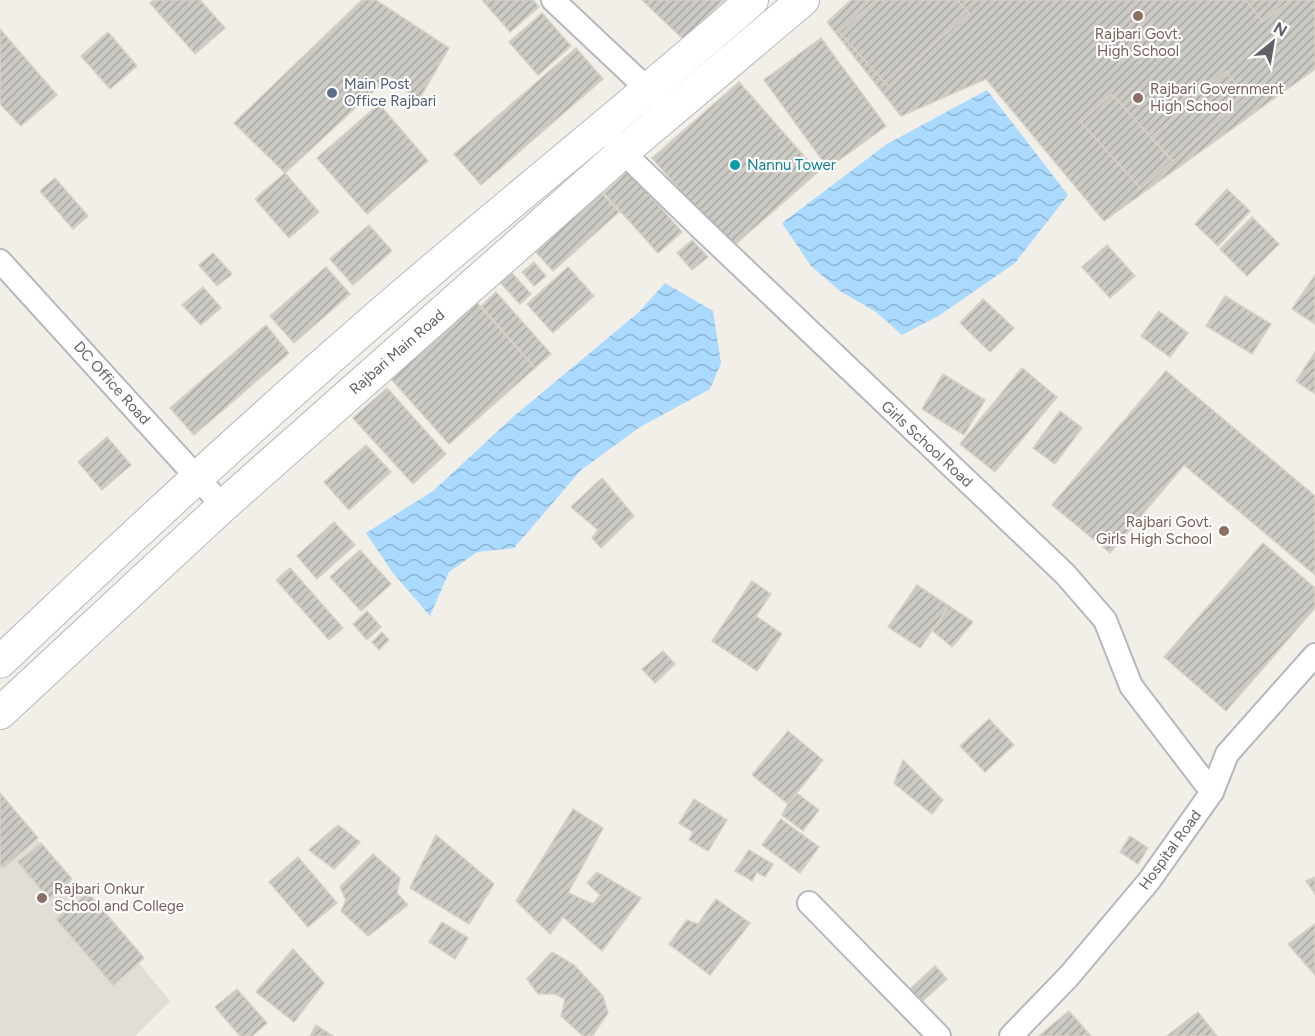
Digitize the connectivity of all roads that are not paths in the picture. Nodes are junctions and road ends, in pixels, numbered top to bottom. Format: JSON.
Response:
{"nodes":[{"id":1,"x":553,"y":0,"type":"edge"},
{"id":2,"x":752,"y":0,"type":"edge"},
{"id":3,"x":803,"y":0,"type":"edge"},
{"id":4,"x":649,"y":90,"type":"junction"},
{"id":5,"x":672,"y":113,"type":"junction"},
{"id":6,"x":601,"y":125,"type":"junction"},
{"id":7,"x":623,"y":152,"type":"junction"},
{"id":8,"x":0,"y":261,"type":"edge"},
{"id":9,"x":198,"y":478,"type":"junction"},
{"id":10,"x":223,"y":506,"type":"junction"},
{"id":11,"x":1315,"y":655,"type":"edge"},
{"id":12,"x":0,"y":662,"type":"edge"},
{"id":13,"x":0,"y":713,"type":"edge"},
{"id":14,"x":1212,"y":792,"type":"junction"},
{"id":15,"x":809,"y":903,"type":"dead end"},
{"id":16,"x":939,"y":1036,"type":"edge"},
{"id":17,"x":1011,"y":1036,"type":"edge"}],
"edges":[{"from":1,"to":4,"type":"street"},
{"from":2,"to":4,"type":"street"},
{"from":3,"to":5,"type":"street","name":"Rajbari Main Road"},
{"from":4,"to":5,"type":"street"},
{"from":4,"to":6,"type":"street"},
{"from":5,"to":7,"type":"street","name":"Rajbari Main Road"},
{"from":6,"to":7,"type":"street","name":"Girls School Road"},
{"from":6,"to":9,"type":"street"},
{"from":7,"to":10,"type":"street","name":"Rajbari Main Road"},
{"from":7,"to":14,"type":"street","name":"Girls School Road"},
{"from":8,"to":9,"type":"street","name":"DC Office Road"},
{"from":9,"to":10,"type":"street","name":"DC Office Road"},
{"from":9,"to":12,"type":"street"},
{"from":10,"to":13,"type":"street","name":"Rajbari Main Road"},
{"from":11,"to":14,"type":"street","name":"Hospital Road"},
{"from":14,"to":17,"type":"street","name":"Hospital Road"},
{"from":15,"to":16,"type":"street"}]}
